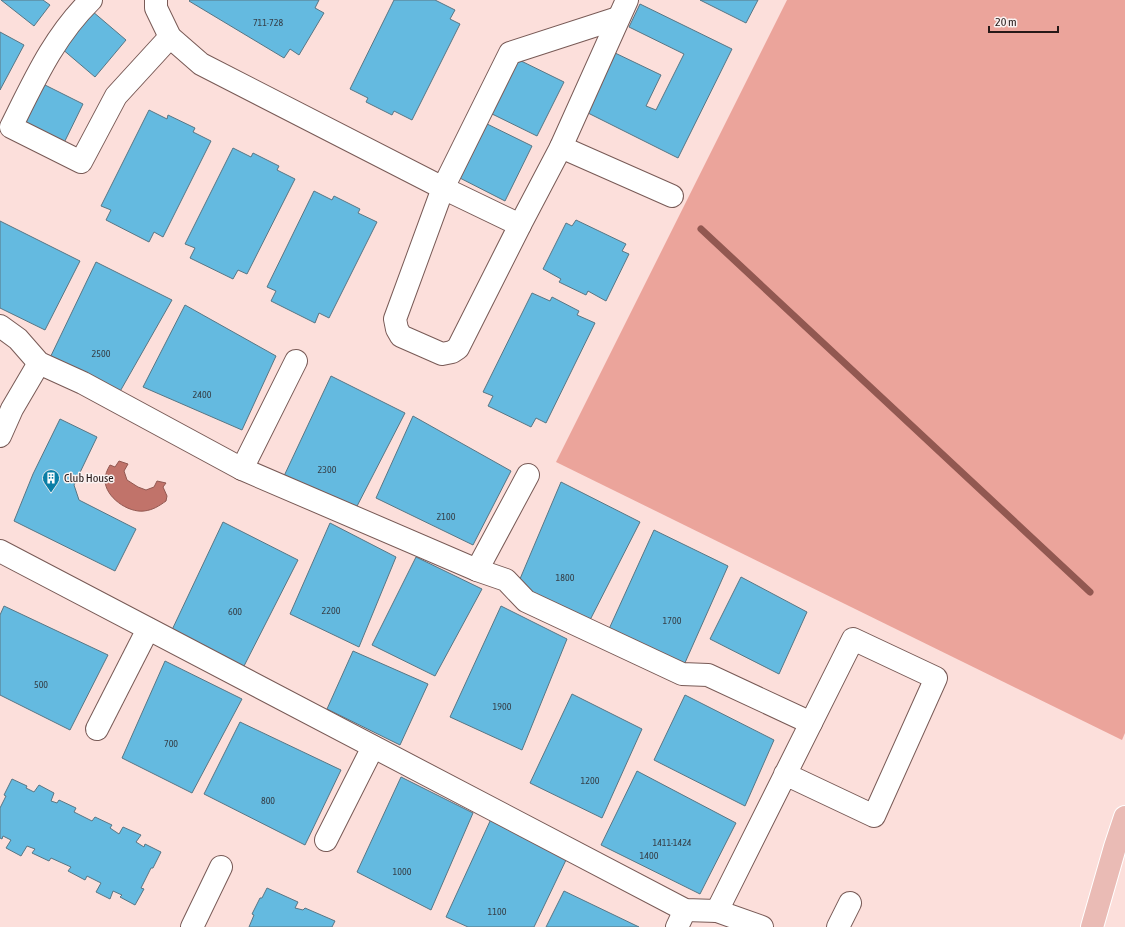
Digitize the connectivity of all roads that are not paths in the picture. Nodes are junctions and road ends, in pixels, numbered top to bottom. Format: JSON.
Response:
{"nodes":[{"id":1,"x":91,"y":0,"type":"edge"},
{"id":2,"x":156,"y":0,"type":"edge"},
{"id":3,"x":622,"y":9,"type":"edge"},
{"id":4,"x":170,"y":38,"type":"junction"},
{"id":5,"x":561,"y":147,"type":"junction"},
{"id":6,"x":443,"y":188,"type":"junction"},
{"id":7,"x":672,"y":196,"type":"dead end"},
{"id":8,"x":520,"y":225,"type":"junction"},
{"id":9,"x":0,"y":326,"type":"edge"},
{"id":10,"x":296,"y":361,"type":"dead end"},
{"id":11,"x":39,"y":363,"type":"junction"},
{"id":12,"x":6,"y":406,"type":"edge"},
{"id":13,"x":0,"y":436,"type":"edge"},
{"id":14,"x":242,"y":469,"type":"junction"},
{"id":15,"x":528,"y":475,"type":"dead end"},
{"id":16,"x":0,"y":551,"type":"edge"},
{"id":17,"x":477,"y":570,"type":"junction"},
{"id":18,"x":148,"y":629,"type":"junction"},
{"id":19,"x":811,"y":723,"type":"junction"},
{"id":20,"x":97,"y":729,"type":"dead end"},
{"id":21,"x":374,"y":747,"type":"junction"},
{"id":22,"x":785,"y":774,"type":"junction"},
{"id":23,"x":1125,"y":817,"type":"edge"},
{"id":24,"x":326,"y":840,"type":"dead end"},
{"id":25,"x":221,"y":867,"type":"dead end"},
{"id":26,"x":850,"y":904,"type":"dead end"},
{"id":27,"x":717,"y":911,"type":"junction"},
{"id":28,"x":681,"y":919,"type":"edge"},
{"id":29,"x":192,"y":927,"type":"edge"},
{"id":30,"x":762,"y":927,"type":"edge"},
{"id":31,"x":838,"y":927,"type":"edge"},
{"id":32,"x":1092,"y":927,"type":"edge"}],
"edges":[{"from":1,"to":4,"type":"lane"},
{"from":2,"to":4,"type":"lane"},
{"from":3,"to":5,"type":"lane"},
{"from":3,"to":6,"type":"lane"},
{"from":4,"to":6,"type":"lane"},
{"from":5,"to":7,"type":"lane"},
{"from":5,"to":8,"type":"lane"},
{"from":6,"to":8,"type":"lane"},
{"from":6,"to":8,"type":"lane"},
{"from":9,"to":11,"type":"lane"},
{"from":10,"to":14,"type":"lane"},
{"from":11,"to":12,"type":"lane"},
{"from":11,"to":14,"type":"lane"},
{"from":12,"to":13,"type":"lane"},
{"from":14,"to":17,"type":"lane"},
{"from":15,"to":17,"type":"lane"},
{"from":16,"to":18,"type":"lane"},
{"from":17,"to":19,"type":"lane"},
{"from":18,"to":20,"type":"lane"},
{"from":18,"to":21,"type":"lane"},
{"from":19,"to":22,"type":"lane"},
{"from":19,"to":22,"type":"lane"},
{"from":21,"to":24,"type":"lane"},
{"from":21,"to":28,"type":"lane"},
{"from":22,"to":27,"type":"lane"},
{"from":23,"to":32,"type":"main road"},
{"from":25,"to":29,"type":"lane"},
{"from":26,"to":31,"type":"lane"},
{"from":27,"to":28,"type":"lane"},
{"from":27,"to":30,"type":"lane"}]}
